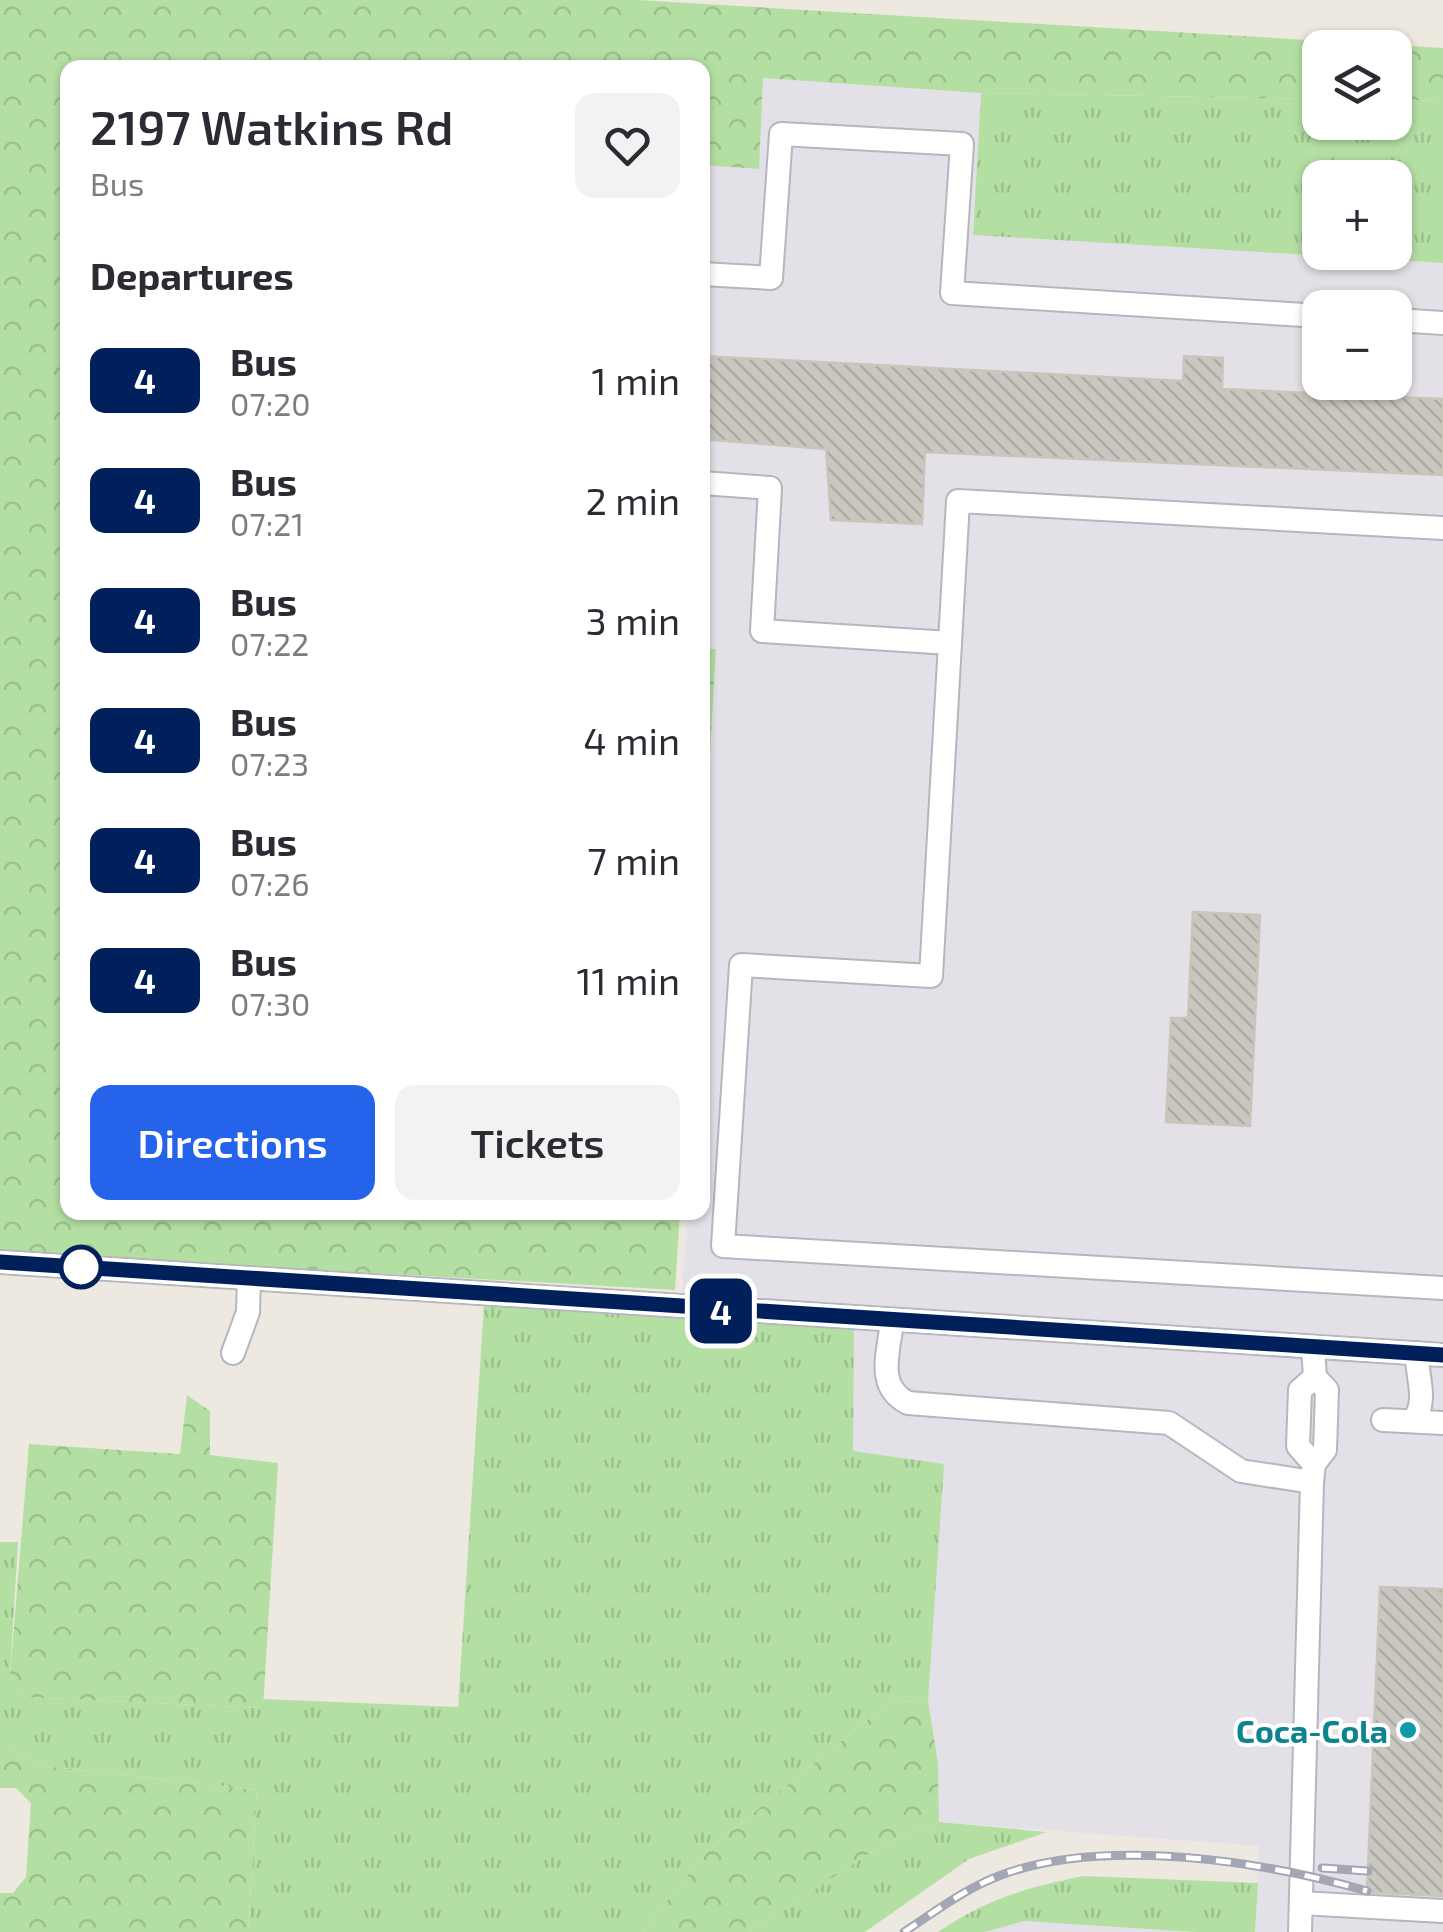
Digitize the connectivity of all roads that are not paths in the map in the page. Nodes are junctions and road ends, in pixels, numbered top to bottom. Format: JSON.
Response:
{"nodes":[{"id":1,"x":710,"y":274,"type":"edge"},
{"id":2,"x":1302,"y":315,"type":"edge"},
{"id":3,"x":1412,"y":321,"type":"edge"},
{"id":4,"x":1443,"y":323,"type":"edge"},
{"id":5,"x":710,"y":484,"type":"edge"},
{"id":6,"x":1443,"y":528,"type":"edge"},
{"id":7,"x":950,"y":643,"type":"junction"},
{"id":8,"x":0,"y":1262,"type":"edge"},
{"id":9,"x":249,"y":1278,"type":"junction"},
{"id":10,"x":1443,"y":1288,"type":"edge"},
{"id":11,"x":892,"y":1321,"type":"junction"},
{"id":12,"x":1313,"y":1348,"type":"junction"},
{"id":13,"x":234,"y":1353,"type":"dead end"},
{"id":14,"x":1443,"y":1355,"type":"edge"},
{"id":15,"x":1417,"y":1361,"type":"junction"},
{"id":16,"x":1383,"y":1420,"type":"dead end"},
{"id":17,"x":1413,"y":1421,"type":"junction"},
{"id":18,"x":1443,"y":1423,"type":"edge"},
{"id":19,"x":1313,"y":1473,"type":"junction"},
{"id":20,"x":1301,"y":1903,"type":"junction"},
{"id":21,"x":1443,"y":1911,"type":"edge"},
{"id":22,"x":1300,"y":1932,"type":"edge"}],
"edges":[{"from":1,"to":2,"type":"street"},
{"from":3,"to":4,"type":"street"},
{"from":5,"to":7,"type":"street"},
{"from":6,"to":7,"type":"street"},
{"from":7,"to":10,"type":"street"},
{"from":8,"to":9,"type":"street"},
{"from":9,"to":11,"type":"street"},
{"from":9,"to":13,"type":"street"},
{"from":11,"to":12,"type":"street"},
{"from":11,"to":19,"type":"street"},
{"from":12,"to":15,"type":"street"},
{"from":12,"to":19,"type":"street"},
{"from":14,"to":15,"type":"street"},
{"from":15,"to":17,"type":"street"},
{"from":16,"to":17,"type":"street"},
{"from":17,"to":18,"type":"street"},
{"from":19,"to":20,"type":"street"},
{"from":20,"to":21,"type":"street"},
{"from":20,"to":22,"type":"street"}]}
